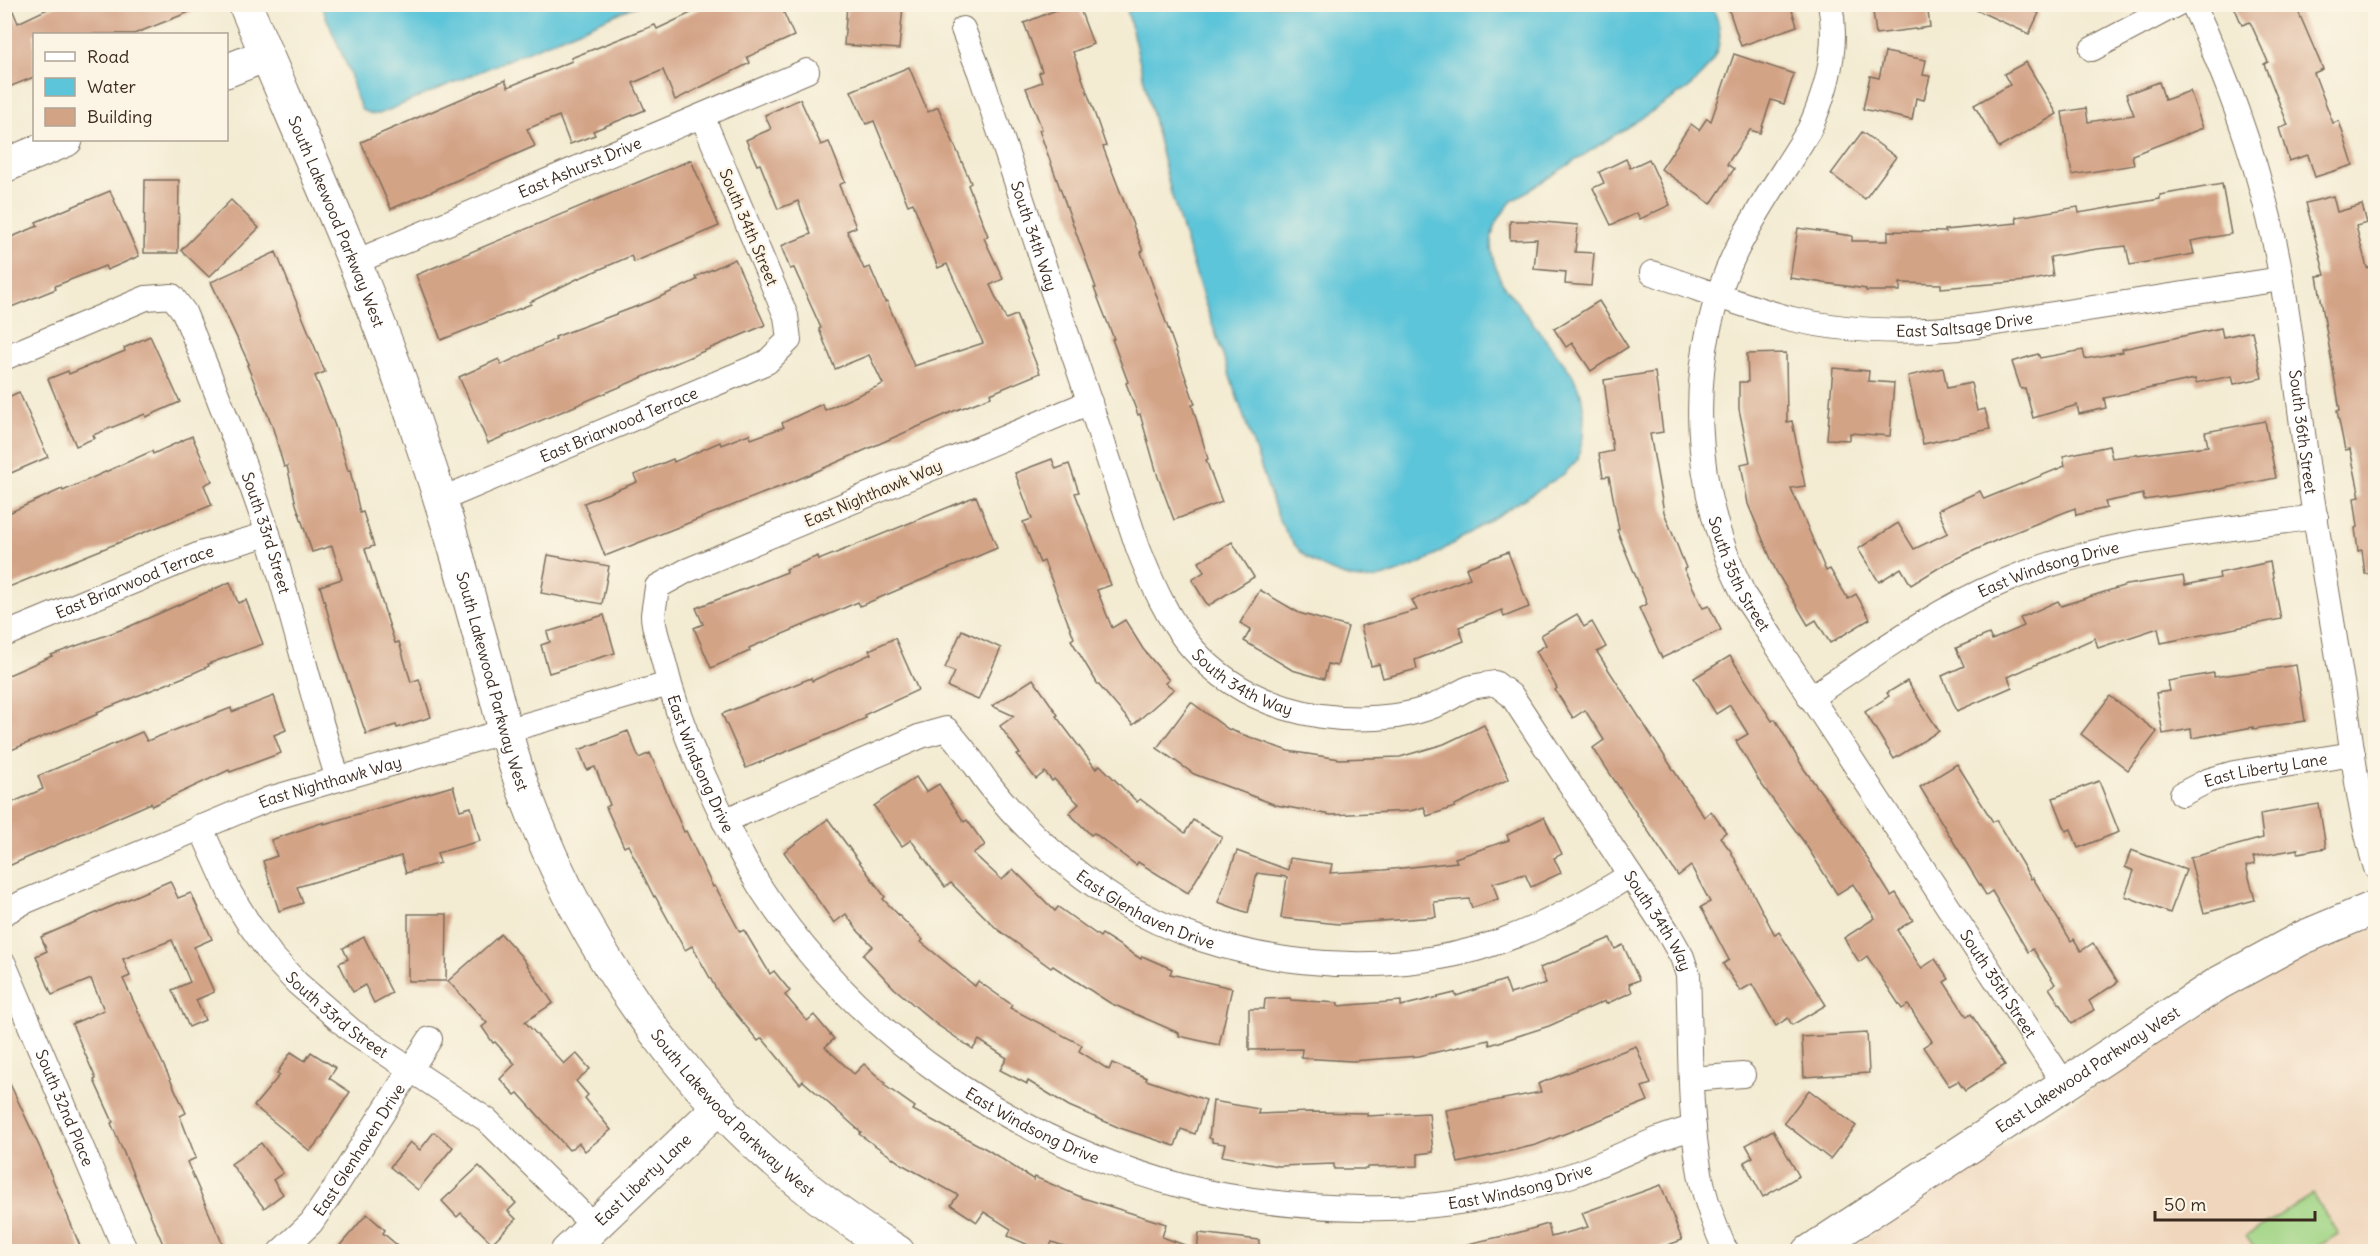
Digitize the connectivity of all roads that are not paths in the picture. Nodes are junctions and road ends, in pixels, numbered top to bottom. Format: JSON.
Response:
{"nodes":[{"id":1,"x":245,"y":4,"type":"edge"},
{"id":2,"x":1830,"y":4,"type":"edge"},
{"id":3,"x":2177,"y":4,"type":"edge"},
{"id":4,"x":2193,"y":4,"type":"edge"},
{"id":5,"x":963,"y":29,"type":"dead end"},
{"id":6,"x":2092,"y":49,"type":"dead end"},
{"id":7,"x":266,"y":55,"type":"junction"},
{"id":8,"x":228,"y":70,"type":"edge"},
{"id":9,"x":807,"y":71,"type":"dead end"},
{"id":10,"x":702,"y":116,"type":"junction"},
{"id":11,"x":64,"y":141,"type":"edge"},
{"id":12,"x":4,"y":166,"type":"edge"},
{"id":13,"x":353,"y":263,"type":"junction"},
{"id":14,"x":1652,"y":273,"type":"dead end"},
{"id":15,"x":2281,"y":279,"type":"junction"},
{"id":16,"x":1720,"y":295,"type":"junction"},
{"id":17,"x":789,"y":340,"type":"joint"},
{"id":18,"x":4,"y":358,"type":"edge"},
{"id":19,"x":1090,"y":402,"type":"junction"},
{"id":20,"x":441,"y":500,"type":"junction"},
{"id":21,"x":2316,"y":517,"type":"junction"},
{"id":22,"x":268,"y":534,"type":"junction"},
{"id":23,"x":657,"y":587,"type":"joint"},
{"id":24,"x":4,"y":635,"type":"edge"},
{"id":25,"x":669,"y":684,"type":"junction"},
{"id":26,"x":1810,"y":698,"type":"junction"},
{"id":27,"x":506,"y":731,"type":"junction"},
{"id":28,"x":2353,"y":754,"type":"junction"},
{"id":29,"x":338,"y":779,"type":"junction"},
{"id":30,"x":2182,"y":794,"type":"dead end"},
{"id":31,"x":724,"y":821,"type":"junction"},
{"id":32,"x":200,"y":826,"type":"junction"},
{"id":33,"x":2376,"y":868,"type":"edge"},
{"id":34,"x":1630,"y":875,"type":"junction"},
{"id":35,"x":2376,"y":907,"type":"edge"},
{"id":36,"x":4,"y":913,"type":"edge"},
{"id":37,"x":4,"y":964,"type":"edge"},
{"id":38,"x":430,"y":1039,"type":"dead end"},
{"id":39,"x":411,"y":1070,"type":"junction"},
{"id":40,"x":1743,"y":1075,"type":"dead end"},
{"id":41,"x":1691,"y":1079,"type":"junction"},
{"id":42,"x":2065,"y":1085,"type":"junction"},
{"id":43,"x":720,"y":1107,"type":"junction"},
{"id":44,"x":1694,"y":1128,"type":"junction"},
{"id":45,"x":593,"y":1225,"type":"junction"},
{"id":46,"x":126,"y":1251,"type":"edge"},
{"id":47,"x":280,"y":1251,"type":"edge"},
{"id":48,"x":567,"y":1251,"type":"edge"},
{"id":49,"x":898,"y":1251,"type":"edge"},
{"id":50,"x":1726,"y":1251,"type":"edge"},
{"id":51,"x":1809,"y":1251,"type":"edge"}],
"edges":[{"from":1,"to":7,"type":"street","name":"South Lakewood Parkway West"},
{"from":2,"to":16,"type":"street","name":"South 35th Street"},
{"from":3,"to":6,"type":"street"},
{"from":4,"to":15,"type":"street","name":"South 36th Street"},
{"from":5,"to":19,"type":"street","name":"South 34th Way"},
{"from":7,"to":8,"type":"street"},
{"from":7,"to":13,"type":"street","name":"South Lakewood Parkway West"},
{"from":9,"to":10,"type":"street","name":"East Ashurst Drive"},
{"from":10,"to":13,"type":"street","name":"East Ashurst Drive"},
{"from":10,"to":17,"type":"street","name":"South 34th Street"},
{"from":11,"to":12,"type":"street"},
{"from":13,"to":20,"type":"street","name":"South Lakewood Parkway West"},
{"from":14,"to":16,"type":"street","name":"East Saltsage Drive"},
{"from":15,"to":16,"type":"street","name":"East Saltsage Drive"},
{"from":15,"to":21,"type":"street","name":"South 36th Street"},
{"from":16,"to":26,"type":"street","name":"South 35th Street"},
{"from":17,"to":20,"type":"street","name":"East Briarwood Terrace"},
{"from":18,"to":22,"type":"street","name":"South 33rd Street"},
{"from":19,"to":23,"type":"street","name":"East Nighthawk Way"},
{"from":19,"to":34,"type":"street","name":"South 34th Way"},
{"from":20,"to":27,"type":"street","name":"South Lakewood Parkway West"},
{"from":21,"to":26,"type":"street","name":"East Windsong Drive"},
{"from":21,"to":28,"type":"street","name":"South 36th Street"},
{"from":22,"to":24,"type":"street","name":"East Briarwood Terrace"},
{"from":22,"to":29,"type":"street","name":"South 33rd Street"},
{"from":23,"to":25,"type":"street","name":"East Windsong Drive"},
{"from":25,"to":27,"type":"street","name":"East Nighthawk Way"},
{"from":25,"to":31,"type":"street","name":"East Windsong Drive"},
{"from":26,"to":42,"type":"street","name":"South 35th Street"},
{"from":27,"to":29,"type":"street","name":"East Nighthawk Way"},
{"from":27,"to":43,"type":"street","name":"South Lakewood Parkway West"},
{"from":28,"to":30,"type":"street","name":"East Liberty Lane"},
{"from":28,"to":33,"type":"street","name":"South 36th Street"},
{"from":29,"to":32,"type":"street","name":"East Nighthawk Way"},
{"from":31,"to":34,"type":"street","name":"East Glenhaven Drive"},
{"from":31,"to":44,"type":"street","name":"East Windsong Drive"},
{"from":32,"to":36,"type":"street","name":"East Nighthawk Way"},
{"from":32,"to":39,"type":"street","name":"South 33rd Street"},
{"from":34,"to":41,"type":"street","name":"South 34th Way"},
{"from":35,"to":42,"type":"street","name":"East Lakewood Parkway West"},
{"from":37,"to":46,"type":"street","name":"South 32nd Place"},
{"from":38,"to":39,"type":"street"},
{"from":39,"to":45,"type":"street","name":"South 33rd Street"},
{"from":39,"to":47,"type":"street","name":"East Glenhaven Drive"},
{"from":40,"to":41,"type":"street"},
{"from":41,"to":44,"type":"street","name":"South 34th Way"},
{"from":42,"to":51,"type":"street","name":"East Lakewood Parkway West"},
{"from":43,"to":45,"type":"street","name":"East Liberty Lane"},
{"from":43,"to":49,"type":"street","name":"South Lakewood Parkway West"},
{"from":44,"to":50,"type":"street","name":"South 34th Way"},
{"from":45,"to":48,"type":"street","name":"East Liberty Lane"}]}
